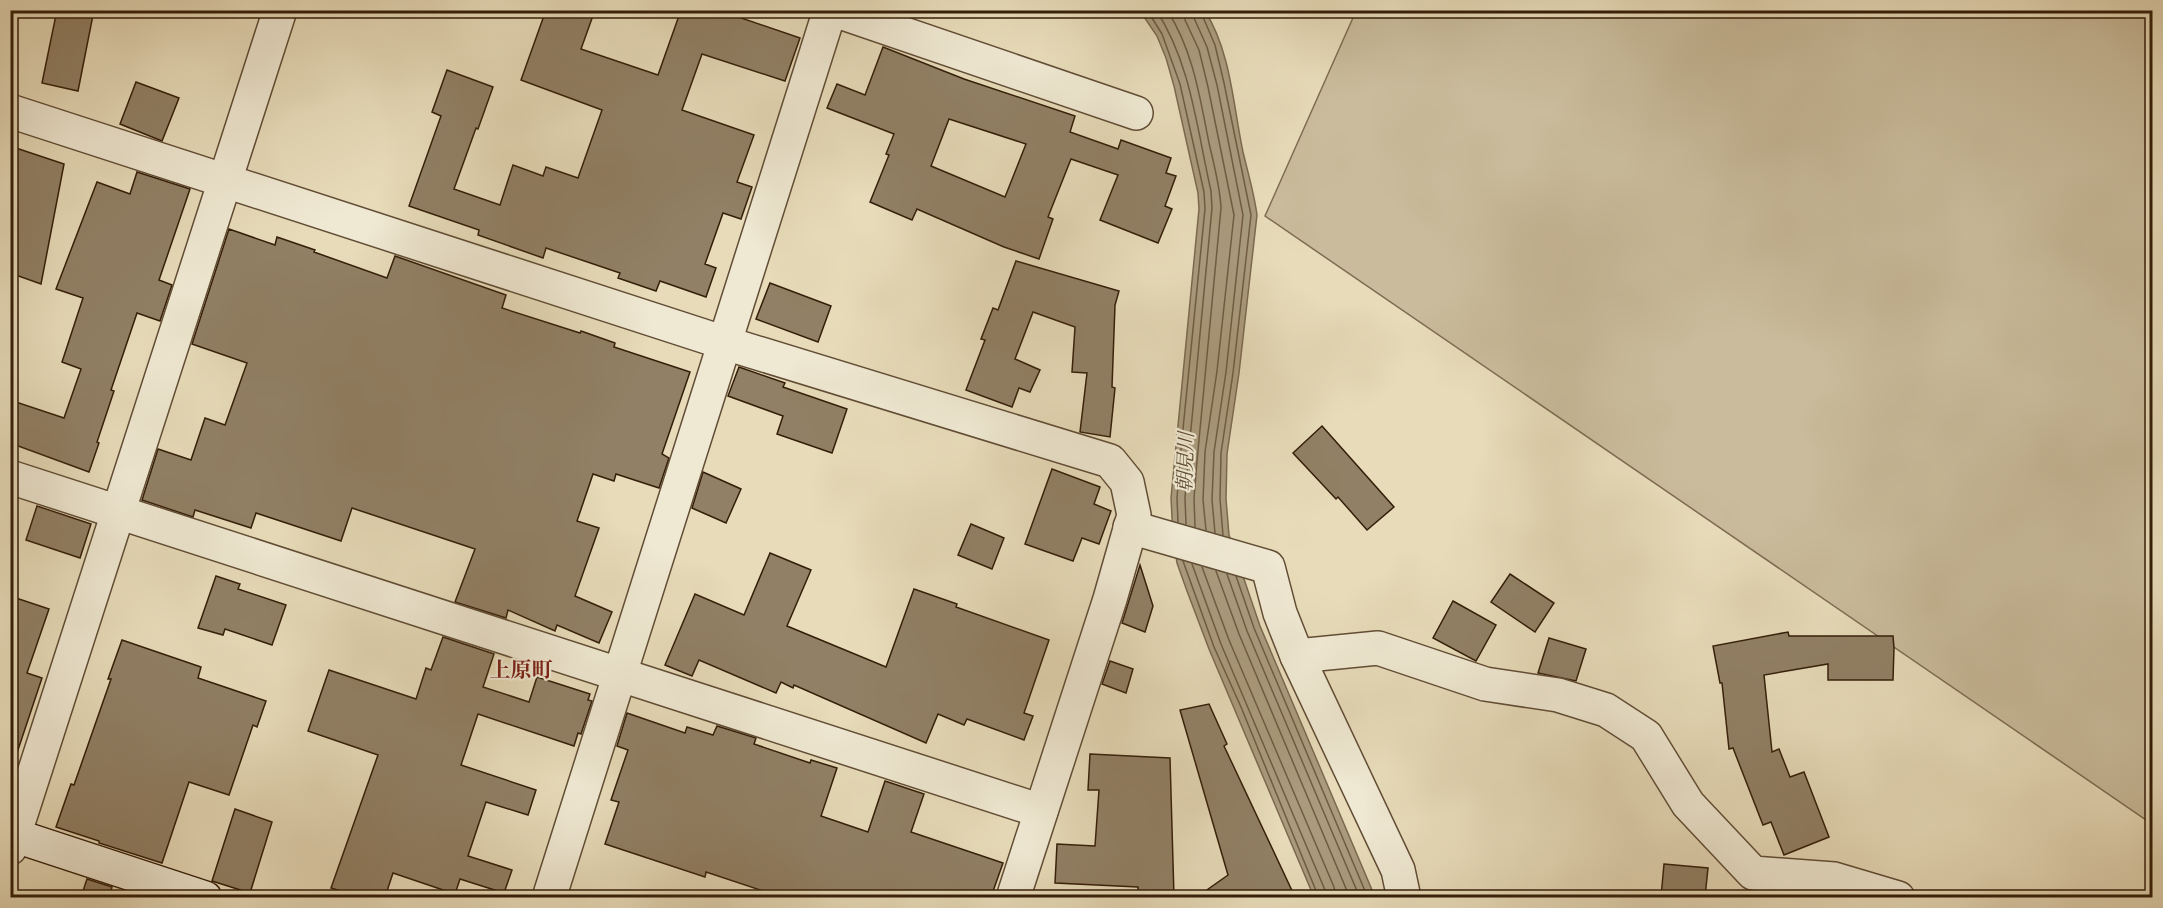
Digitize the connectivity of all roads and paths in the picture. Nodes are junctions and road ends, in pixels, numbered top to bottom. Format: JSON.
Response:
{"nodes":[{"id":1,"x":280,"y":10,"type":"edge"},
{"id":2,"x":832,"y":10,"type":"edge"},
{"id":3,"x":10,"y":111,"type":"edge"},
{"id":4,"x":1136,"y":113,"type":"dead end"},
{"id":5,"x":226,"y":179,"type":"junction"},
{"id":6,"x":725,"y":343,"type":"junction"},
{"id":7,"x":10,"y":477,"type":"edge"},
{"id":8,"x":119,"y":512,"type":"junction"},
{"id":9,"x":1130,"y":527,"type":"junction"},
{"id":10,"x":1297,"y":656,"type":"junction"},
{"id":11,"x":620,"y":674,"type":"junction"},
{"id":12,"x":1041,"y":811,"type":"junction"},
{"id":13,"x":12,"y":840,"type":"edge"},
{"id":14,"x":205,"y":897,"type":"edge"},
{"id":15,"x":549,"y":897,"type":"edge"},
{"id":16,"x":1013,"y":897,"type":"edge"},
{"id":17,"x":1404,"y":897,"type":"edge"},
{"id":18,"x":1898,"y":897,"type":"edge"}],
"edges":[{"from":1,"to":5,"type":"street"},
{"from":2,"to":4,"type":"street"},
{"from":2,"to":6,"type":"street"},
{"from":3,"to":5,"type":"street"},
{"from":5,"to":6,"type":"street"},
{"from":5,"to":8,"type":"street"},
{"from":6,"to":9,"type":"street"},
{"from":6,"to":11,"type":"street"},
{"from":7,"to":8,"type":"street"},
{"from":8,"to":11,"type":"street"},
{"from":8,"to":13,"type":"street"},
{"from":9,"to":10,"type":"street"},
{"from":9,"to":12,"type":"street"},
{"from":10,"to":17,"type":"street"},
{"from":10,"to":18,"type":"street"},
{"from":11,"to":12,"type":"street"},
{"from":11,"to":15,"type":"street"},
{"from":12,"to":16,"type":"street"},
{"from":13,"to":14,"type":"street"}]}
